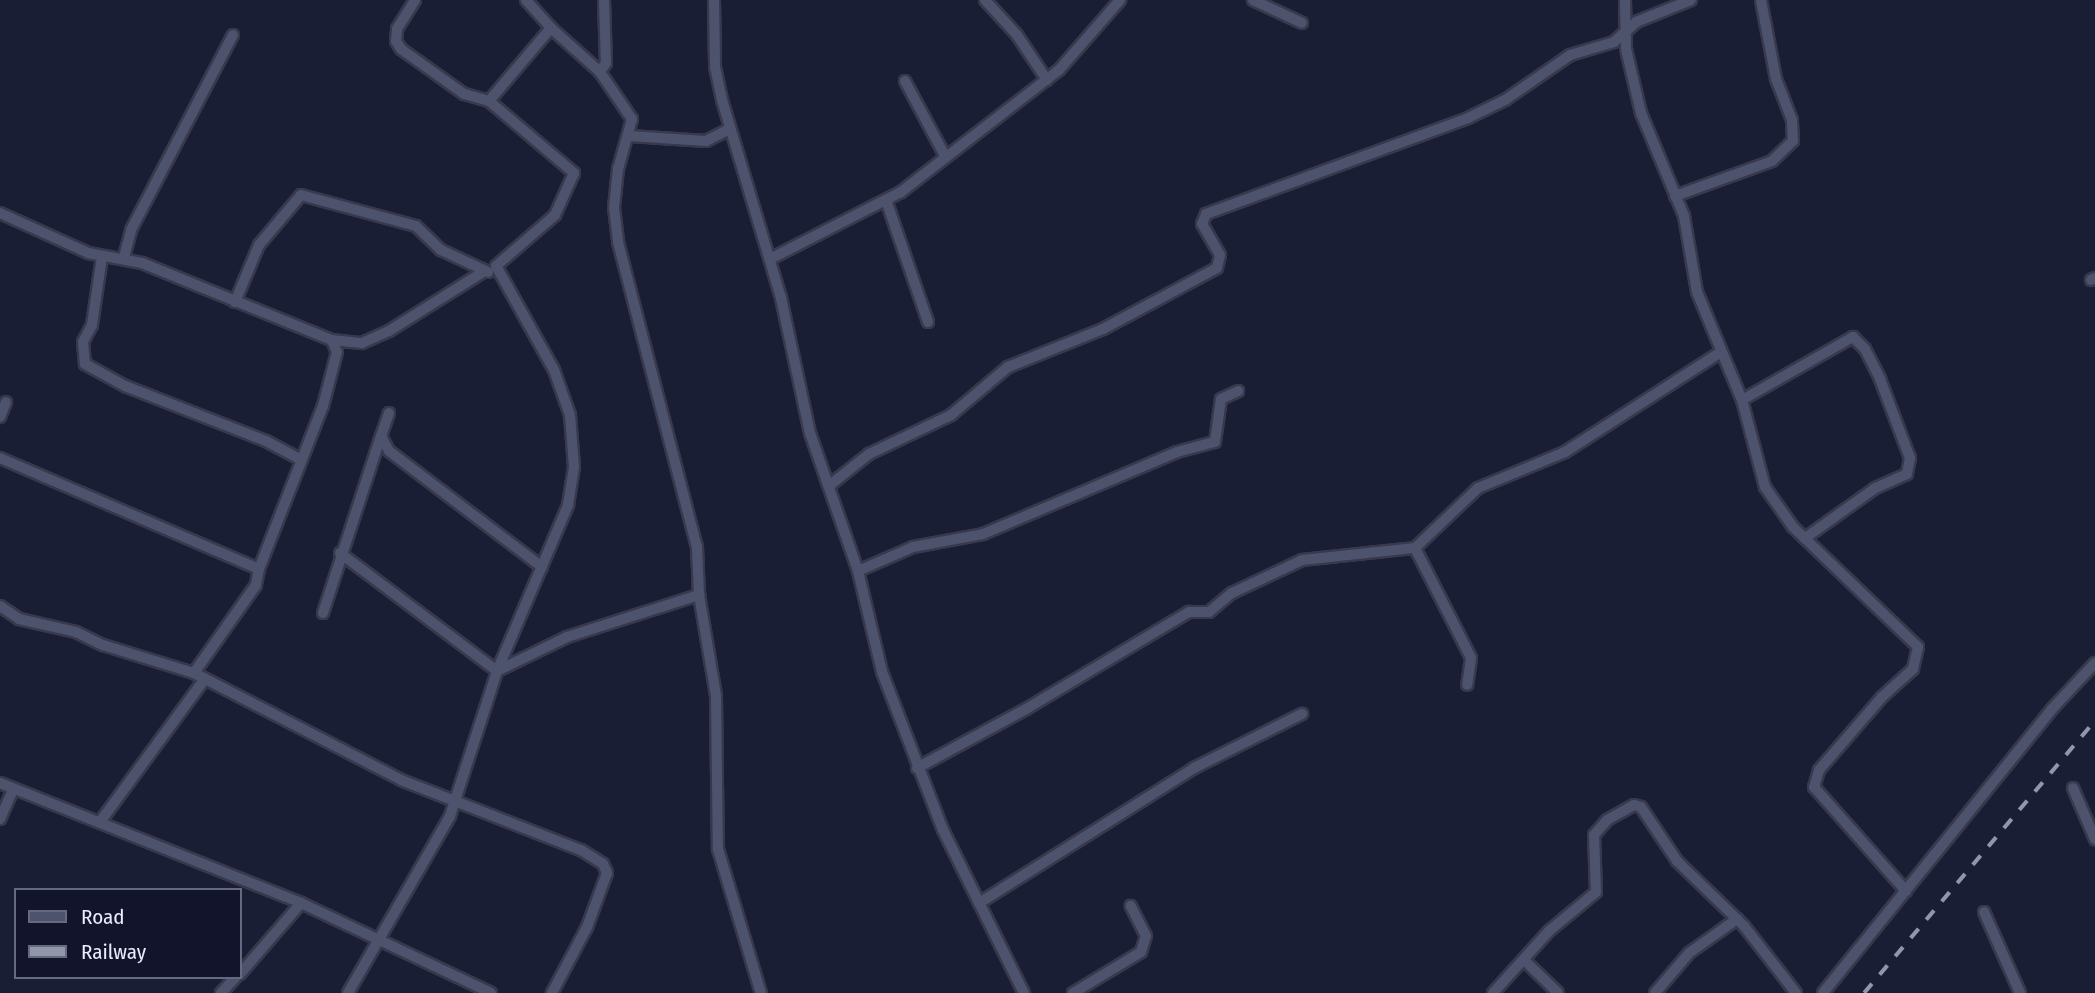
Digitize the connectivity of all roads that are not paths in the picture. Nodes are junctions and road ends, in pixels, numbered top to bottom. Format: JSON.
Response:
{"nodes":[{"id":1,"x":415,"y":0,"type":"edge"},
{"id":2,"x":526,"y":0,"type":"edge"},
{"id":3,"x":604,"y":0,"type":"edge"},
{"id":4,"x":714,"y":0,"type":"edge"},
{"id":5,"x":985,"y":0,"type":"edge"},
{"id":6,"x":1120,"y":0,"type":"edge"},
{"id":7,"x":1253,"y":0,"type":"edge"},
{"id":8,"x":1625,"y":0,"type":"edge"},
{"id":9,"x":1690,"y":0,"type":"edge"},
{"id":10,"x":1761,"y":0,"type":"edge"},
{"id":11,"x":1302,"y":23,"type":"dead end"},
{"id":12,"x":551,"y":28,"type":"junction"},
{"id":13,"x":1627,"y":33,"type":"junction"},
{"id":14,"x":233,"y":35,"type":"dead end"},
{"id":15,"x":600,"y":72,"type":"junction"},
{"id":16,"x":1047,"y":80,"type":"junction"},
{"id":17,"x":905,"y":81,"type":"dead end"},
{"id":18,"x":489,"y":100,"type":"junction"},
{"id":19,"x":730,"y":129,"type":"junction"},
{"id":20,"x":630,"y":135,"type":"junction"},
{"id":21,"x":945,"y":156,"type":"junction"},
{"id":22,"x":1675,"y":197,"type":"junction"},
{"id":23,"x":886,"y":200,"type":"junction"},
{"id":24,"x":0,"y":213,"type":"edge"},
{"id":25,"x":102,"y":257,"type":"junction"},
{"id":26,"x":124,"y":257,"type":"junction"},
{"id":27,"x":770,"y":259,"type":"junction"},
{"id":28,"x":482,"y":272,"type":"junction"},
{"id":29,"x":498,"y":272,"type":"junction"},
{"id":30,"x":235,"y":302,"type":"junction"},
{"id":31,"x":928,"y":322,"type":"dead end"},
{"id":32,"x":332,"y":340,"type":"junction"},
{"id":33,"x":1719,"y":353,"type":"junction"},
{"id":34,"x":1238,"y":391,"type":"dead end"},
{"id":35,"x":1742,"y":400,"type":"junction"},
{"id":36,"x":6,"y":402,"type":"dead end"},
{"id":37,"x":389,"y":413,"type":"dead end"},
{"id":38,"x":0,"y":416,"type":"edge"},
{"id":39,"x":381,"y":436,"type":"junction"},
{"id":40,"x":0,"y":458,"type":"edge"},
{"id":41,"x":300,"y":459,"type":"junction"},
{"id":42,"x":830,"y":485,"type":"junction"},
{"id":43,"x":1805,"y":538,"type":"junction"},
{"id":44,"x":1415,"y":548,"type":"junction"},
{"id":45,"x":340,"y":553,"type":"junction"},
{"id":46,"x":542,"y":567,"type":"junction"},
{"id":47,"x":260,"y":569,"type":"junction"},
{"id":48,"x":858,"y":571,"type":"junction"},
{"id":49,"x":699,"y":595,"type":"junction"},
{"id":50,"x":0,"y":606,"type":"edge"},
{"id":51,"x":323,"y":613,"type":"dead end"},
{"id":52,"x":2095,"y":663,"type":"edge"},
{"id":53,"x":496,"y":671,"type":"junction"},
{"id":54,"x":194,"y":673,"type":"junction"},
{"id":55,"x":204,"y":680,"type":"junction"},
{"id":56,"x":1467,"y":685,"type":"dead end"},
{"id":57,"x":1303,"y":714,"type":"dead end"},
{"id":58,"x":917,"y":768,"type":"junction"},
{"id":59,"x":0,"y":782,"type":"edge"},
{"id":60,"x":2073,"y":788,"type":"dead end"},
{"id":61,"x":13,"y":790,"type":"junction"},
{"id":62,"x":455,"y":801,"type":"junction"},
{"id":63,"x":0,"y":819,"type":"edge"},
{"id":64,"x":100,"y":822,"type":"junction"},
{"id":65,"x":2095,"y":839,"type":"edge"},
{"id":66,"x":1906,"y":891,"type":"junction"},
{"id":67,"x":301,"y":903,"type":"junction"},
{"id":68,"x":979,"y":903,"type":"junction"},
{"id":69,"x":1131,"y":906,"type":"dead end"},
{"id":70,"x":1984,"y":912,"type":"dead end"},
{"id":71,"x":1737,"y":919,"type":"junction"},
{"id":72,"x":375,"y":940,"type":"junction"},
{"id":73,"x":1524,"y":960,"type":"junction"},
{"id":74,"x":242,"y":970,"type":"edge"},
{"id":75,"x":234,"y":979,"type":"edge"},
{"id":76,"x":221,"y":993,"type":"edge"},
{"id":77,"x":348,"y":993,"type":"edge"},
{"id":78,"x":491,"y":993,"type":"edge"},
{"id":79,"x":552,"y":993,"type":"edge"},
{"id":80,"x":761,"y":993,"type":"edge"},
{"id":81,"x":1024,"y":993,"type":"edge"},
{"id":82,"x":1073,"y":993,"type":"edge"},
{"id":83,"x":1493,"y":993,"type":"edge"},
{"id":84,"x":1558,"y":993,"type":"edge"},
{"id":85,"x":1655,"y":993,"type":"edge"},
{"id":86,"x":1796,"y":993,"type":"edge"},
{"id":87,"x":1823,"y":993,"type":"edge"},
{"id":88,"x":2020,"y":993,"type":"edge"}],
"edges":[{"from":1,"to":18,"type":"street"},
{"from":2,"to":12,"type":"street"},
{"from":3,"to":15,"type":"street"},
{"from":4,"to":19,"type":"street"},
{"from":5,"to":16,"type":"street"},
{"from":6,"to":16,"type":"street"},
{"from":7,"to":11,"type":"street"},
{"from":8,"to":13,"type":"street"},
{"from":9,"to":13,"type":"street"},
{"from":10,"to":22,"type":"street"},
{"from":12,"to":15,"type":"street"},
{"from":12,"to":18,"type":"street"},
{"from":13,"to":22,"type":"street"},
{"from":13,"to":42,"type":"street"},
{"from":14,"to":26,"type":"street"},
{"from":15,"to":20,"type":"street"},
{"from":16,"to":21,"type":"street"},
{"from":17,"to":21,"type":"street"},
{"from":18,"to":29,"type":"street"},
{"from":19,"to":20,"type":"street"},
{"from":19,"to":27,"type":"street"},
{"from":20,"to":49,"type":"street"},
{"from":21,"to":23,"type":"street"},
{"from":22,"to":33,"type":"street"},
{"from":23,"to":27,"type":"street"},
{"from":23,"to":31,"type":"street"},
{"from":24,"to":25,"type":"street"},
{"from":25,"to":26,"type":"street"},
{"from":25,"to":41,"type":"street"},
{"from":26,"to":30,"type":"street"},
{"from":27,"to":42,"type":"street"},
{"from":28,"to":29,"type":"street"},
{"from":28,"to":30,"type":"street"},
{"from":28,"to":32,"type":"street"},
{"from":29,"to":46,"type":"street"},
{"from":30,"to":32,"type":"street"},
{"from":32,"to":41,"type":"street"},
{"from":33,"to":35,"type":"street"},
{"from":33,"to":44,"type":"street"},
{"from":34,"to":48,"type":"street"},
{"from":35,"to":43,"type":"street"},
{"from":35,"to":43,"type":"street"},
{"from":36,"to":38,"type":"street"},
{"from":37,"to":39,"type":"street"},
{"from":39,"to":45,"type":"street"},
{"from":39,"to":46,"type":"street"},
{"from":40,"to":47,"type":"street"},
{"from":41,"to":47,"type":"street"},
{"from":42,"to":48,"type":"street"},
{"from":43,"to":66,"type":"street"},
{"from":44,"to":56,"type":"street"},
{"from":44,"to":58,"type":"street"},
{"from":45,"to":51,"type":"street"},
{"from":45,"to":53,"type":"street"},
{"from":46,"to":53,"type":"street"},
{"from":47,"to":54,"type":"street"},
{"from":48,"to":58,"type":"street"},
{"from":49,"to":53,"type":"street"},
{"from":49,"to":80,"type":"street"},
{"from":50,"to":54,"type":"street"},
{"from":52,"to":66,"type":"street"},
{"from":53,"to":62,"type":"street"},
{"from":54,"to":55,"type":"street"},
{"from":55,"to":62,"type":"street"},
{"from":55,"to":64,"type":"street"},
{"from":57,"to":68,"type":"street"},
{"from":58,"to":68,"type":"street"},
{"from":59,"to":61,"type":"street"},
{"from":60,"to":65,"type":"street"},
{"from":61,"to":63,"type":"street"},
{"from":61,"to":64,"type":"street"},
{"from":62,"to":72,"type":"street"},
{"from":62,"to":79,"type":"street"},
{"from":64,"to":67,"type":"street"},
{"from":66,"to":87,"type":"street"},
{"from":67,"to":72,"type":"street"},
{"from":67,"to":74,"type":"street"},
{"from":68,"to":81,"type":"street"},
{"from":69,"to":82,"type":"street"},
{"from":70,"to":88,"type":"street"},
{"from":71,"to":73,"type":"street"},
{"from":71,"to":85,"type":"street"},
{"from":71,"to":86,"type":"street"},
{"from":72,"to":77,"type":"street"},
{"from":72,"to":78,"type":"street"},
{"from":73,"to":83,"type":"street"},
{"from":73,"to":84,"type":"street"},
{"from":75,"to":76,"type":"street"}]}
